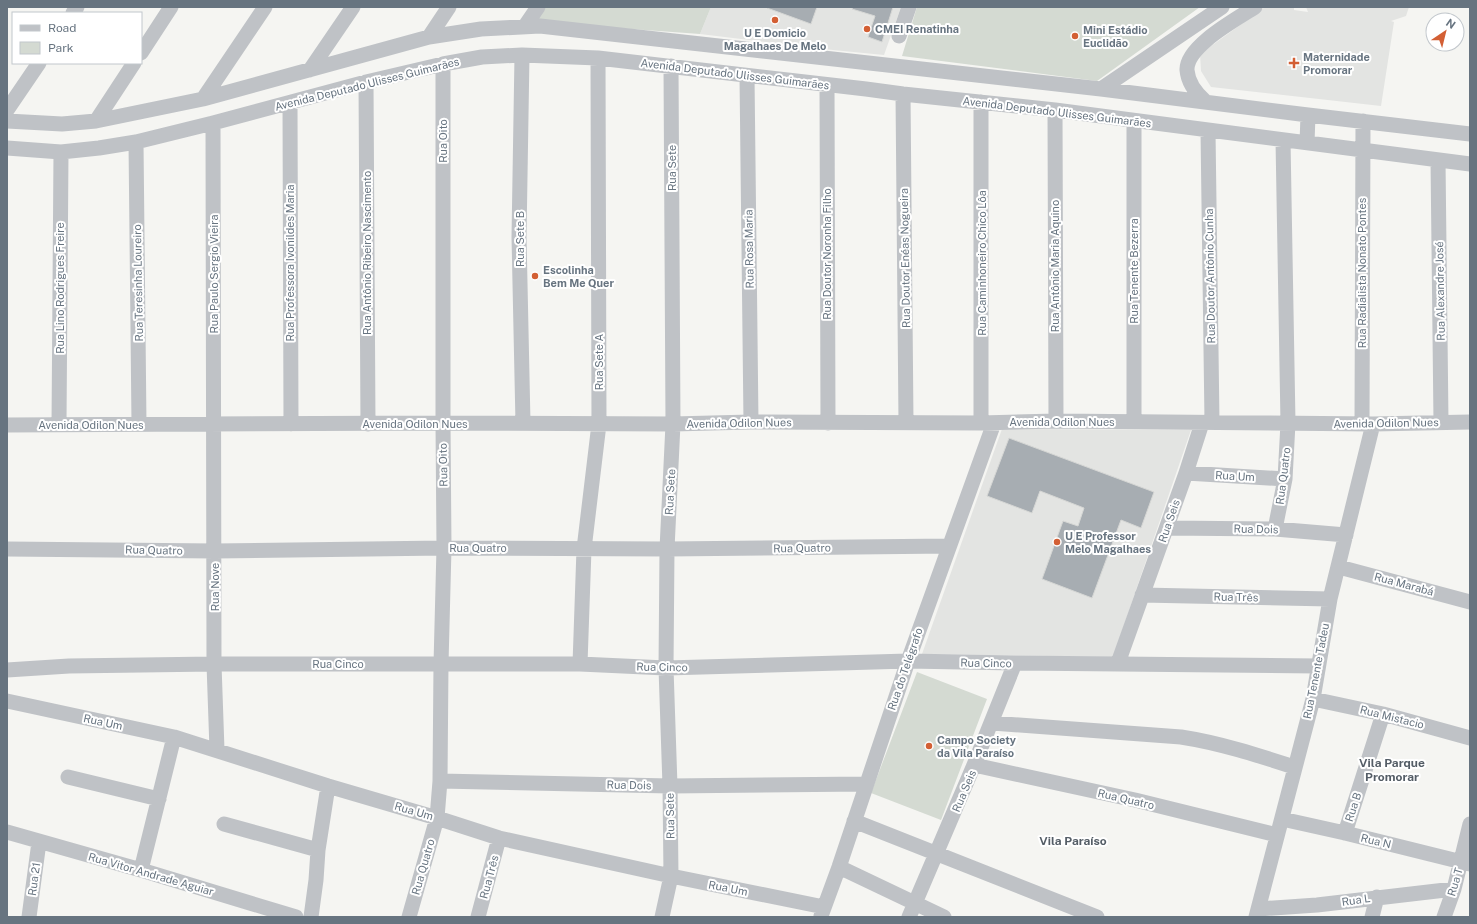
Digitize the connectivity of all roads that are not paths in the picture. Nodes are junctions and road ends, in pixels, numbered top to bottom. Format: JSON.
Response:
{"nodes":[{"id":1,"x":171,"y":7,"type":"edge"},
{"id":2,"x":265,"y":7,"type":"edge"},
{"id":3,"x":353,"y":7,"type":"edge"},
{"id":4,"x":449,"y":7,"type":"edge"},
{"id":5,"x":538,"y":7,"type":"edge"},
{"id":6,"x":909,"y":7,"type":"edge"},
{"id":7,"x":1222,"y":7,"type":"edge"},
{"id":8,"x":1255,"y":7,"type":"edge"},
{"id":9,"x":525,"y":26,"type":"junction"},
{"id":10,"x":899,"y":36,"type":"dead end"},
{"id":11,"x":429,"y":37,"type":"junction"},
{"id":12,"x":142,"y":51,"type":"edge"},
{"id":13,"x":522,"y":55,"type":"junction"},
{"id":14,"x":598,"y":58,"type":"junction"},
{"id":15,"x":38,"y":64,"type":"edge"},
{"id":16,"x":133,"y":64,"type":"edge"},
{"id":17,"x":443,"y":64,"type":"junction"},
{"id":18,"x":868,"y":64,"type":"junction"},
{"id":19,"x":671,"y":66,"type":"junction"},
{"id":20,"x":310,"y":70,"type":"junction"},
{"id":21,"x":747,"y":76,"type":"junction"},
{"id":22,"x":366,"y":82,"type":"junction"},
{"id":23,"x":827,"y":85,"type":"junction"},
{"id":24,"x":245,"y":88,"type":"junction"},
{"id":25,"x":866,"y":89,"type":"junction"},
{"id":26,"x":1101,"y":89,"type":"junction"},
{"id":27,"x":903,"y":94,"type":"junction"},
{"id":28,"x":203,"y":99,"type":"junction"},
{"id":29,"x":1205,"y":101,"type":"junction"},
{"id":30,"x":982,"y":102,"type":"junction"},
{"id":31,"x":290,"y":103,"type":"junction"},
{"id":32,"x":7,"y":110,"type":"edge"},
{"id":33,"x":1055,"y":110,"type":"junction"},
{"id":34,"x":252,"y":112,"type":"junction"},
{"id":35,"x":1308,"y":115,"type":"junction"},
{"id":36,"x":7,"y":121,"type":"edge"},
{"id":37,"x":96,"y":121,"type":"junction"},
{"id":38,"x":1134,"y":121,"type":"junction"},
{"id":39,"x":1363,"y":121,"type":"junction"},
{"id":40,"x":213,"y":123,"type":"junction"},
{"id":41,"x":1208,"y":131,"type":"junction"},
{"id":42,"x":1470,"y":134,"type":"edge"},
{"id":43,"x":1283,"y":140,"type":"junction"},
{"id":44,"x":136,"y":142,"type":"junction"},
{"id":45,"x":1307,"y":143,"type":"junction"},
{"id":46,"x":7,"y":148,"type":"edge"},
{"id":47,"x":1362,"y":150,"type":"junction"},
{"id":48,"x":61,"y":152,"type":"junction"},
{"id":49,"x":1438,"y":160,"type":"junction"},
{"id":50,"x":1470,"y":164,"type":"edge"},
{"id":51,"x":1056,"y":421,"type":"junction"},
{"id":52,"x":750,"y":422,"type":"junction"},
{"id":53,"x":906,"y":422,"type":"junction"},
{"id":54,"x":1134,"y":422,"type":"junction"},
{"id":55,"x":1207,"y":422,"type":"junction"},
{"id":56,"x":1441,"y":422,"type":"junction"},
{"id":57,"x":1470,"y":422,"type":"edge"},
{"id":58,"x":443,"y":423,"type":"junction"},
{"id":59,"x":523,"y":423,"type":"junction"},
{"id":60,"x":828,"y":423,"type":"junction"},
{"id":61,"x":988,"y":423,"type":"junction"},
{"id":62,"x":1288,"y":423,"type":"junction"},
{"id":63,"x":139,"y":424,"type":"junction"},
{"id":64,"x":214,"y":424,"type":"junction"},
{"id":65,"x":291,"y":424,"type":"junction"},
{"id":66,"x":368,"y":424,"type":"junction"},
{"id":67,"x":599,"y":424,"type":"junction"},
{"id":68,"x":673,"y":424,"type":"junction"},
{"id":69,"x":1368,"y":424,"type":"junction"},
{"id":70,"x":7,"y":425,"type":"edge"},
{"id":71,"x":60,"y":425,"type":"junction"},
{"id":72,"x":1186,"y":473,"type":"junction"},
{"id":73,"x":1285,"y":479,"type":"junction"},
{"id":74,"x":1167,"y":528,"type":"junction"},
{"id":75,"x":1275,"y":529,"type":"junction"},
{"id":76,"x":1346,"y":535,"type":"junction"},
{"id":77,"x":949,"y":546,"type":"junction"},
{"id":78,"x":444,"y":548,"type":"junction"},
{"id":79,"x":7,"y":549,"type":"edge"},
{"id":80,"x":584,"y":549,"type":"junction"},
{"id":81,"x":667,"y":550,"type":"junction"},
{"id":82,"x":215,"y":551,"type":"junction"},
{"id":83,"x":1339,"y":567,"type":"junction"},
{"id":84,"x":1142,"y":595,"type":"junction"},
{"id":85,"x":1330,"y":599,"type":"junction"},
{"id":86,"x":1470,"y":602,"type":"edge"},
{"id":87,"x":908,"y":661,"type":"junction"},
{"id":88,"x":1015,"y":663,"type":"junction"},
{"id":89,"x":214,"y":664,"type":"junction"},
{"id":90,"x":441,"y":664,"type":"junction"},
{"id":91,"x":580,"y":664,"type":"junction"},
{"id":92,"x":1118,"y":664,"type":"junction"},
{"id":93,"x":1318,"y":666,"type":"junction"},
{"id":94,"x":666,"y":668,"type":"junction"},
{"id":95,"x":7,"y":670,"type":"edge"},
{"id":96,"x":1313,"y":699,"type":"junction"},
{"id":97,"x":7,"y":701,"type":"edge"},
{"id":98,"x":1383,"y":714,"type":"junction"},
{"id":99,"x":992,"y":723,"type":"junction"},
{"id":100,"x":174,"y":737,"type":"junction"},
{"id":101,"x":1470,"y":738,"type":"edge"},
{"id":102,"x":217,"y":750,"type":"junction"},
{"id":103,"x":974,"y":765,"type":"junction"},
{"id":104,"x":1294,"y":767,"type":"junction"},
{"id":105,"x":68,"y":777,"type":"dead end"},
{"id":106,"x":440,"y":780,"type":"junction"},
{"id":107,"x":866,"y":784,"type":"junction"},
{"id":108,"x":328,"y":786,"type":"junction"},
{"id":109,"x":670,"y":786,"type":"junction"},
{"id":110,"x":158,"y":799,"type":"junction"},
{"id":111,"x":437,"y":818,"type":"junction"},
{"id":112,"x":1282,"y":819,"type":"junction"},
{"id":113,"x":854,"y":821,"type":"junction"},
{"id":114,"x":224,"y":824,"type":"dead end"},
{"id":115,"x":1470,"y":824,"type":"edge"},
{"id":116,"x":7,"y":832,"type":"edge"},
{"id":117,"x":1345,"y":833,"type":"junction"},
{"id":118,"x":1277,"y":835,"type":"junction"},
{"id":119,"x":499,"y":838,"type":"junction"},
{"id":120,"x":39,"y":842,"type":"junction"},
{"id":121,"x":318,"y":850,"type":"junction"},
{"id":122,"x":937,"y":854,"type":"junction"},
{"id":123,"x":1465,"y":863,"type":"edge"},
{"id":124,"x":839,"y":867,"type":"junction"},
{"id":125,"x":141,"y":870,"type":"junction"},
{"id":126,"x":671,"y":876,"type":"junction"},
{"id":127,"x":1454,"y":889,"type":"junction"},
{"id":128,"x":1377,"y":897,"type":"junction"},
{"id":129,"x":912,"y":910,"type":"edge"},
{"id":130,"x":1316,"y":911,"type":"edge"},
{"id":131,"x":822,"y":912,"type":"edge"},
{"id":132,"x":1257,"y":913,"type":"edge"},
{"id":133,"x":29,"y":917,"type":"edge"},
{"id":134,"x":296,"y":917,"type":"edge"},
{"id":135,"x":311,"y":917,"type":"edge"},
{"id":136,"x":409,"y":917,"type":"edge"},
{"id":137,"x":478,"y":917,"type":"edge"},
{"id":138,"x":662,"y":917,"type":"edge"},
{"id":139,"x":944,"y":917,"type":"edge"},
{"id":140,"x":1097,"y":917,"type":"edge"},
{"id":141,"x":1372,"y":917,"type":"edge"},
{"id":142,"x":1444,"y":917,"type":"edge"}],
"edges":[{"from":1,"to":12,"type":"street"},
{"from":2,"to":28,"type":"street"},
{"from":3,"to":20,"type":"street"},
{"from":4,"to":11,"type":"street"},
{"from":5,"to":9,"type":"street"},
{"from":6,"to":10,"type":"street"},
{"from":7,"to":26,"type":"street"},
{"from":8,"to":29,"type":"street"},
{"from":9,"to":11,"type":"street"},
{"from":9,"to":18,"type":"street"},
{"from":11,"to":20,"type":"street"},
{"from":13,"to":14,"type":"street","name":"Avenida Deputado Ulisses Guimarães"},
{"from":13,"to":17,"type":"street","name":"Avenida Deputado Ulisses Guimarães"},
{"from":13,"to":59,"type":"street","name":"Rua Sete B"},
{"from":14,"to":19,"type":"street","name":"Avenida Deputado Ulisses Guimarães"},
{"from":14,"to":67,"type":"street","name":"Rua Sete A"},
{"from":15,"to":32,"type":"street"},
{"from":16,"to":37,"type":"street"},
{"from":17,"to":22,"type":"street","name":"Avenida Deputado Ulisses Guimarães"},
{"from":17,"to":58,"type":"street","name":"Rua Oito"},
{"from":18,"to":25,"type":"street"},
{"from":18,"to":26,"type":"street"},
{"from":19,"to":21,"type":"street","name":"Avenida Deputado Ulisses Guimarães"},
{"from":19,"to":68,"type":"street","name":"Rua Sete"},
{"from":20,"to":24,"type":"street"},
{"from":21,"to":23,"type":"street","name":"Avenida Deputado Ulisses Guimarães"},
{"from":21,"to":52,"type":"street","name":"Rua Rosa Maria"},
{"from":22,"to":31,"type":"street","name":"Avenida Deputado Ulisses Guimarães"},
{"from":22,"to":66,"type":"street","name":"Rua Antônio Ribeiro Nascimento"},
{"from":23,"to":25,"type":"street","name":"Avenida Deputado Ulisses Guimarães"},
{"from":23,"to":60,"type":"street","name":"Rua Doutor Noronha Filho"},
{"from":24,"to":28,"type":"street"},
{"from":24,"to":34,"type":"street"},
{"from":25,"to":27,"type":"street","name":"Avenida Deputado Ulisses Guimarães"},
{"from":26,"to":29,"type":"street"},
{"from":27,"to":30,"type":"street","name":"Avenida Deputado Ulisses Guimarães"},
{"from":27,"to":53,"type":"street","name":"Rua Doutor Enéas Nogueira"},
{"from":28,"to":37,"type":"street"},
{"from":29,"to":35,"type":"street"},
{"from":30,"to":33,"type":"street","name":"Avenida Deputado Ulisses Guimarães"},
{"from":30,"to":61,"type":"street","name":"Rua Caminhoneiro Chico Lôa"},
{"from":31,"to":34,"type":"street","name":"Avenida Deputado Ulisses Guimarães"},
{"from":31,"to":65,"type":"street","name":"Rua Professora Ivonildes Maria"},
{"from":33,"to":38,"type":"street","name":"Avenida Deputado Ulisses Guimarães"},
{"from":33,"to":51,"type":"street","name":"Rua Antônio Maria Aquino"},
{"from":34,"to":40,"type":"street","name":"Avenida Deputado Ulisses Guimarães"},
{"from":35,"to":39,"type":"street"},
{"from":35,"to":45,"type":"street"},
{"from":36,"to":37,"type":"street"},
{"from":38,"to":41,"type":"street","name":"Avenida Deputado Ulisses Guimarães"},
{"from":38,"to":54,"type":"street","name":"Rua Tenente Bezerra"},
{"from":39,"to":42,"type":"street"},
{"from":39,"to":47,"type":"street","name":"Rua Radialista Nonato Pontes"},
{"from":40,"to":44,"type":"street","name":"Avenida Deputado Ulisses Guimarães"},
{"from":40,"to":64,"type":"street","name":"Rua Paulo Sergio Vieira"},
{"from":41,"to":43,"type":"street","name":"Avenida Deputado Ulisses Guimarães"},
{"from":41,"to":55,"type":"street","name":"Rua Doutor Antônio Cunha"},
{"from":43,"to":45,"type":"street","name":"Avenida Deputado Ulisses Guimarães"},
{"from":43,"to":62,"type":"street"},
{"from":44,"to":48,"type":"street","name":"Avenida Deputado Ulisses Guimarães"},
{"from":44,"to":63,"type":"street","name":"Rua Teresinha Loureiro"},
{"from":45,"to":47,"type":"street","name":"Avenida Deputado Ulisses Guimarães"},
{"from":46,"to":48,"type":"street","name":"Avenida Deputado Ulisses Guimarães"},
{"from":47,"to":49,"type":"street","name":"Avenida Deputado Ulisses Guimarães"},
{"from":47,"to":69,"type":"street","name":"Rua Radialista Nonato Pontes"},
{"from":48,"to":71,"type":"street","name":"Rua Lino Rodrigues Freire"},
{"from":49,"to":50,"type":"street","name":"Avenida Deputado Ulisses Guimarães"},
{"from":49,"to":56,"type":"street","name":"Rua Alexandre José"},
{"from":51,"to":54,"type":"street","name":"Avenida Odilon Nues"},
{"from":51,"to":61,"type":"street","name":"Avenida Odilon Nues"},
{"from":52,"to":60,"type":"street","name":"Avenida Odilon Nues"},
{"from":52,"to":68,"type":"street","name":"Avenida Odilon Nues"},
{"from":53,"to":60,"type":"street","name":"Avenida Odilon Nues"},
{"from":53,"to":61,"type":"street","name":"Avenida Odilon Nues"},
{"from":54,"to":55,"type":"street","name":"Avenida Odilon Nues"},
{"from":55,"to":62,"type":"street","name":"Avenida Odilon Nues"},
{"from":55,"to":72,"type":"street","name":"Rua Seis"},
{"from":56,"to":57,"type":"street","name":"Avenida Odilon Nues"},
{"from":56,"to":69,"type":"street","name":"Avenida Odilon Nues"},
{"from":58,"to":59,"type":"street","name":"Avenida Odilon Nues"},
{"from":58,"to":66,"type":"street","name":"Avenida Odilon Nues"},
{"from":58,"to":78,"type":"street","name":"Rua Oito"},
{"from":59,"to":67,"type":"street","name":"Avenida Odilon Nues"},
{"from":61,"to":77,"type":"street","name":"Rua do Telégrafo"},
{"from":62,"to":69,"type":"street","name":"Avenida Odilon Nues"},
{"from":62,"to":73,"type":"street","name":"Rua Quatro"},
{"from":63,"to":64,"type":"street","name":"Avenida Odilon Nues"},
{"from":63,"to":71,"type":"street","name":"Avenida Odilon Nues"},
{"from":64,"to":65,"type":"street","name":"Avenida Odilon Nues"},
{"from":64,"to":82,"type":"street","name":"Rua Nove"},
{"from":65,"to":66,"type":"street","name":"Avenida Odilon Nues"},
{"from":67,"to":68,"type":"street","name":"Avenida Odilon Nues"},
{"from":67,"to":80,"type":"street","name":"Rua Sete A"},
{"from":68,"to":81,"type":"street","name":"Rua Sete"},
{"from":69,"to":76,"type":"street","name":"Rua Tenente Tadeu"},
{"from":70,"to":71,"type":"street","name":"Avenida Odilon Nues"},
{"from":72,"to":73,"type":"street","name":"Rua Um"},
{"from":72,"to":74,"type":"street","name":"Rua Seis"},
{"from":73,"to":75,"type":"street","name":"Rua Quatro"},
{"from":74,"to":75,"type":"street","name":"Rua Dois"},
{"from":74,"to":84,"type":"street","name":"Rua Seis"},
{"from":75,"to":76,"type":"street","name":"Rua Dois"},
{"from":76,"to":83,"type":"street","name":"Rua Tenente Tadeu"},
{"from":77,"to":81,"type":"street","name":"Rua Quatro"},
{"from":77,"to":87,"type":"street","name":"Rua do Telégrafo"},
{"from":78,"to":80,"type":"street","name":"Rua Quatro"},
{"from":78,"to":82,"type":"street","name":"Rua Quatro"},
{"from":78,"to":90,"type":"street","name":"Rua Oito"},
{"from":79,"to":82,"type":"street","name":"Rua Quatro"},
{"from":80,"to":81,"type":"street","name":"Rua Quatro"},
{"from":80,"to":91,"type":"street","name":"Rua Sete A"},
{"from":81,"to":94,"type":"street","name":"Rua Sete"},
{"from":82,"to":89,"type":"street","name":"Rua Nove"},
{"from":83,"to":85,"type":"street","name":"Rua Tenente Tadeu"},
{"from":83,"to":86,"type":"street","name":"Rua Marabá"},
{"from":84,"to":85,"type":"street","name":"Rua Três"},
{"from":84,"to":92,"type":"street","name":"Rua Seis"},
{"from":85,"to":93,"type":"street","name":"Rua Tenente Tadeu"},
{"from":87,"to":88,"type":"street","name":"Rua Cinco"},
{"from":87,"to":94,"type":"street","name":"Rua Cinco"},
{"from":87,"to":107,"type":"street","name":"Rua do Telégrafo"},
{"from":88,"to":92,"type":"street","name":"Rua Cinco"},
{"from":88,"to":99,"type":"street","name":"Rua Seis"},
{"from":89,"to":90,"type":"street","name":"Rua Cinco"},
{"from":89,"to":95,"type":"street","name":"Rua Cinco"},
{"from":89,"to":102,"type":"street","name":"Rua Nove"},
{"from":90,"to":91,"type":"street","name":"Rua Cinco"},
{"from":90,"to":106,"type":"street","name":"Rua Oito"},
{"from":91,"to":94,"type":"street","name":"Rua Cinco"},
{"from":92,"to":93,"type":"street","name":"Rua Cinco"},
{"from":93,"to":96,"type":"street","name":"Rua Tenente Tadeu"},
{"from":94,"to":109,"type":"street","name":"Rua Sete"},
{"from":96,"to":98,"type":"street","name":"Rua Mistacio"},
{"from":96,"to":104,"type":"street","name":"Rua Tenente Tadeu"},
{"from":97,"to":100,"type":"street","name":"Rua Um"},
{"from":98,"to":101,"type":"street","name":"Rua Mistacio"},
{"from":98,"to":117,"type":"street","name":"Rua B"},
{"from":99,"to":103,"type":"street","name":"Rua Seis"},
{"from":99,"to":104,"type":"street"},
{"from":100,"to":102,"type":"street","name":"Rua Um"},
{"from":100,"to":110,"type":"street"},
{"from":102,"to":108,"type":"street","name":"Rua Um"},
{"from":103,"to":118,"type":"street","name":"Rua Quatro"},
{"from":103,"to":122,"type":"street","name":"Rua Seis"},
{"from":104,"to":112,"type":"street","name":"Rua Tenente Tadeu"},
{"from":105,"to":110,"type":"street"},
{"from":106,"to":109,"type":"street","name":"Rua Dois"},
{"from":106,"to":111,"type":"street","name":"Rua Oito"},
{"from":107,"to":109,"type":"street","name":"Rua Dois"},
{"from":107,"to":113,"type":"street","name":"Rua do Telégrafo"},
{"from":108,"to":111,"type":"street","name":"Rua Um"},
{"from":108,"to":121,"type":"street"},
{"from":109,"to":126,"type":"street","name":"Rua Sete"},
{"from":110,"to":125,"type":"street"},
{"from":111,"to":119,"type":"street","name":"Rua Um"},
{"from":111,"to":136,"type":"street","name":"Rua Quatro"},
{"from":112,"to":117,"type":"street","name":"Rua N"},
{"from":112,"to":118,"type":"street","name":"Rua Tenente Tadeu"},
{"from":113,"to":122,"type":"street"},
{"from":113,"to":124,"type":"street","name":"Rua do Telégrafo"},
{"from":114,"to":121,"type":"street"},
{"from":115,"to":123,"type":"street","name":"Rua T"},
{"from":116,"to":120,"type":"street","name":"Rua Vitor Andrade Aguiar"},
{"from":117,"to":123,"type":"street","name":"Rua N"},
{"from":118,"to":132,"type":"street","name":"Rua Tenente Tadeu"},
{"from":119,"to":126,"type":"street","name":"Rua Um"},
{"from":119,"to":137,"type":"street","name":"Rua Três"},
{"from":120,"to":125,"type":"street","name":"Rua Vitor Andrade Aguiar"},
{"from":120,"to":133,"type":"street","name":"Rua 21"},
{"from":121,"to":135,"type":"street"},
{"from":122,"to":129,"type":"street","name":"Rua Seis"},
{"from":122,"to":140,"type":"street"},
{"from":123,"to":127,"type":"street","name":"Rua T"},
{"from":124,"to":129,"type":"street"},
{"from":124,"to":131,"type":"street","name":"Rua do Telégrafo"},
{"from":125,"to":134,"type":"street","name":"Rua Vitor Andrade Aguiar"},
{"from":126,"to":131,"type":"street","name":"Rua Um"},
{"from":126,"to":138,"type":"street","name":"Rua Sete"},
{"from":127,"to":128,"type":"street","name":"Rua L"},
{"from":127,"to":142,"type":"street","name":"Rua T"},
{"from":128,"to":130,"type":"street","name":"Rua L"},
{"from":128,"to":141,"type":"street"},
{"from":129,"to":139,"type":"street"},
{"from":130,"to":132,"type":"street","name":"Rua L"}]}
